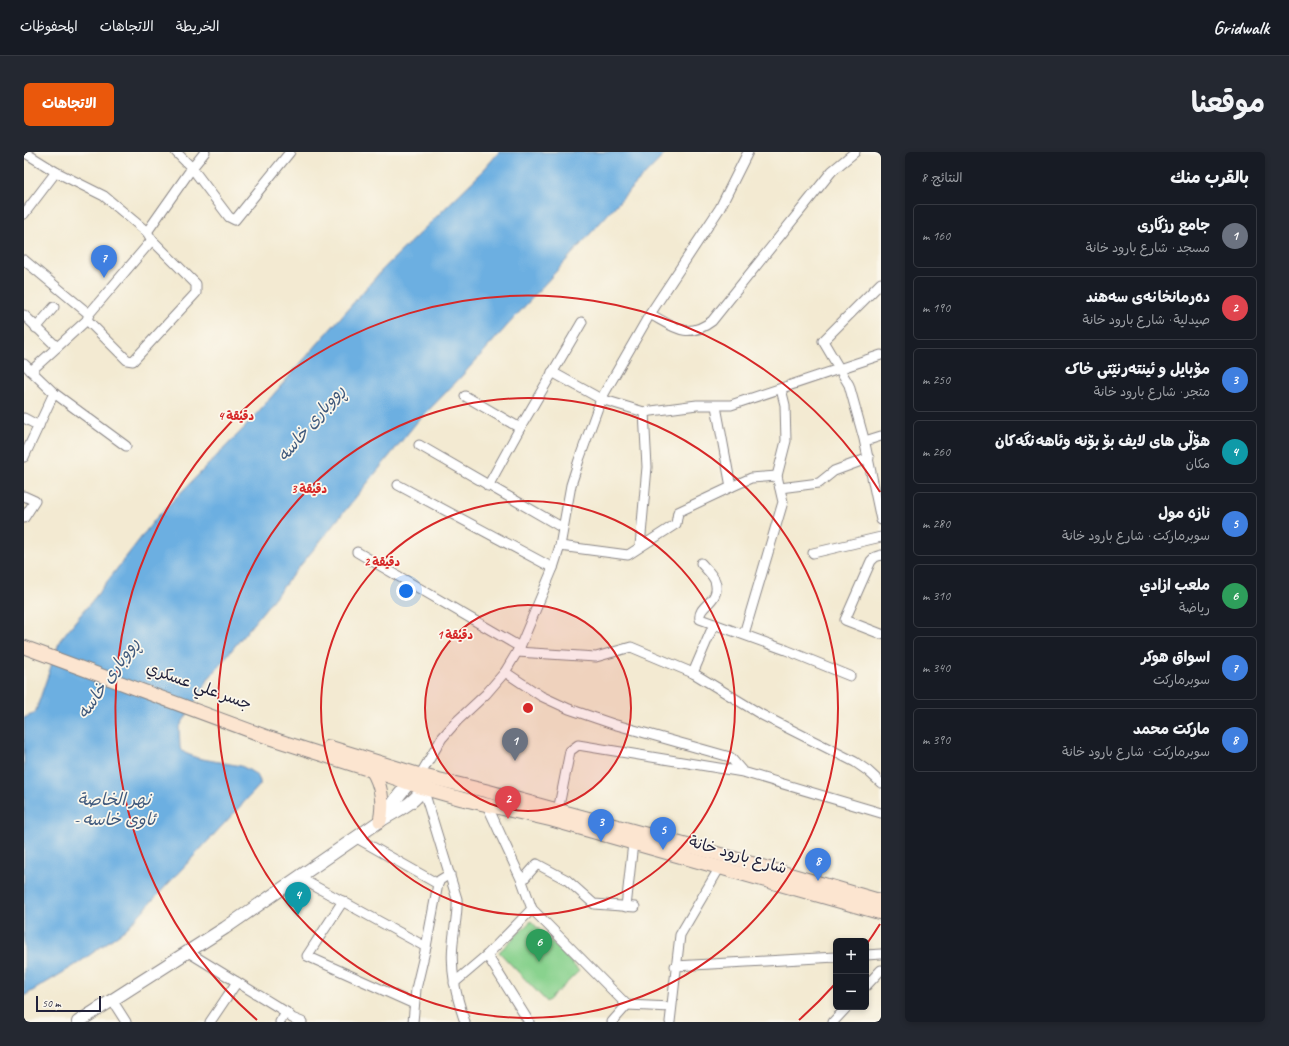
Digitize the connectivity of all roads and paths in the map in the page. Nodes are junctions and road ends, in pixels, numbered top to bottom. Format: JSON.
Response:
{"nodes":[{"id":1,"x":24,"y":152,"type":"edge"},
{"id":2,"x":43,"y":152,"type":"edge"},
{"id":3,"x":176,"y":152,"type":"edge"},
{"id":4,"x":205,"y":152,"type":"edge"},
{"id":5,"x":290,"y":152,"type":"edge"},
{"id":6,"x":748,"y":152,"type":"edge"},
{"id":7,"x":855,"y":152,"type":"edge"},
{"id":8,"x":38,"y":161,"type":"junction"},
{"id":9,"x":192,"y":168,"type":"junction"},
{"id":10,"x":56,"y":172,"type":"junction"},
{"id":11,"x":24,"y":214,"type":"edge"},
{"id":12,"x":146,"y":232,"type":"junction"},
{"id":13,"x":152,"y":240,"type":"junction"},
{"id":14,"x":24,"y":260,"type":"edge"},
{"id":15,"x":881,"y":282,"type":"edge"},
{"id":16,"x":54,"y":306,"type":"dead end"},
{"id":17,"x":650,"y":314,"type":"junction"},
{"id":18,"x":24,"y":315,"type":"edge"},
{"id":19,"x":88,"y":317,"type":"junction"},
{"id":20,"x":582,"y":322,"type":"dead end"},
{"id":21,"x":36,"y":328,"type":"junction"},
{"id":22,"x":57,"y":347,"type":"junction"},
{"id":23,"x":881,"y":355,"type":"edge"},
{"id":24,"x":24,"y":364,"type":"edge"},
{"id":25,"x":841,"y":369,"type":"junction"},
{"id":26,"x":31,"y":371,"type":"junction"},
{"id":27,"x":552,"y":372,"type":"junction"},
{"id":28,"x":781,"y":389,"type":"junction"},
{"id":29,"x":54,"y":393,"type":"junction"},
{"id":30,"x":466,"y":396,"type":"dead end"},
{"id":31,"x":601,"y":399,"type":"junction"},
{"id":32,"x":716,"y":406,"type":"junction"},
{"id":33,"x":644,"y":412,"type":"junction"},
{"id":34,"x":24,"y":418,"type":"edge"},
{"id":35,"x":39,"y":426,"type":"junction"},
{"id":36,"x":520,"y":428,"type":"junction"},
{"id":37,"x":881,"y":436,"type":"edge"},
{"id":38,"x":865,"y":441,"type":"junction"},
{"id":39,"x":419,"y":444,"type":"dead end"},
{"id":40,"x":126,"y":446,"type":"dead end"},
{"id":41,"x":24,"y":457,"type":"edge"},
{"id":42,"x":869,"y":458,"type":"junction"},
{"id":43,"x":778,"y":476,"type":"junction"},
{"id":44,"x":398,"y":485,"type":"dead end"},
{"id":45,"x":488,"y":486,"type":"junction"},
{"id":46,"x":730,"y":487,"type":"junction"},
{"id":47,"x":780,"y":488,"type":"junction"},
{"id":48,"x":879,"y":492,"type":"edge"},
{"id":49,"x":24,"y":496,"type":"edge"},
{"id":50,"x":24,"y":518,"type":"edge"},
{"id":51,"x":881,"y":520,"type":"edge"},
{"id":52,"x":563,"y":528,"type":"junction"},
{"id":53,"x":881,"y":537,"type":"edge"},
{"id":54,"x":560,"y":546,"type":"junction"},
{"id":55,"x":640,"y":546,"type":"junction"},
{"id":56,"x":356,"y":552,"type":"dead end"},
{"id":57,"x":813,"y":553,"type":"dead end"},
{"id":58,"x":881,"y":555,"type":"edge"},
{"id":59,"x":701,"y":563,"type":"dead end"},
{"id":60,"x":553,"y":568,"type":"junction"},
{"id":61,"x":714,"y":624,"type":"junction"},
{"id":62,"x":744,"y":634,"type":"junction"},
{"id":63,"x":881,"y":634,"type":"edge"},
{"id":64,"x":24,"y":639,"type":"edge"},
{"id":65,"x":24,"y":647,"type":"edge"},
{"id":66,"x":519,"y":649,"type":"junction"},
{"id":67,"x":505,"y":672,"type":"junction"},
{"id":68,"x":693,"y":673,"type":"junction"},
{"id":69,"x":850,"y":676,"type":"dead end"},
{"id":70,"x":271,"y":734,"type":"junction"},
{"id":71,"x":372,"y":770,"type":"junction"},
{"id":72,"x":743,"y":772,"type":"junction"},
{"id":73,"x":420,"y":775,"type":"junction"},
{"id":74,"x":410,"y":783,"type":"junction"},
{"id":75,"x":881,"y":783,"type":"edge"},
{"id":76,"x":466,"y":786,"type":"junction"},
{"id":77,"x":423,"y":788,"type":"junction"},
{"id":78,"x":462,"y":799,"type":"junction"},
{"id":79,"x":487,"y":805,"type":"junction"},
{"id":80,"x":558,"y":811,"type":"junction"},
{"id":81,"x":881,"y":813,"type":"edge"},
{"id":82,"x":382,"y":820,"type":"junction"},
{"id":83,"x":356,"y":837,"type":"junction"},
{"id":84,"x":633,"y":842,"type":"junction"},
{"id":85,"x":720,"y":867,"type":"junction"},
{"id":86,"x":450,"y":874,"type":"junction"},
{"id":87,"x":298,"y":877,"type":"junction"},
{"id":88,"x":522,"y":881,"type":"junction"},
{"id":89,"x":438,"y":884,"type":"junction"},
{"id":90,"x":858,"y":900,"type":"junction"},
{"id":91,"x":343,"y":901,"type":"junction"},
{"id":92,"x":881,"y":901,"type":"edge"},
{"id":93,"x":532,"y":909,"type":"junction"},
{"id":94,"x":881,"y":913,"type":"edge"},
{"id":95,"x":426,"y":947,"type":"junction"},
{"id":96,"x":188,"y":952,"type":"junction"},
{"id":97,"x":881,"y":954,"type":"edge"},
{"id":98,"x":487,"y":955,"type":"junction"},
{"id":99,"x":869,"y":955,"type":"edge"},
{"id":100,"x":833,"y":957,"type":"edge"},
{"id":101,"x":675,"y":966,"type":"junction"},
{"id":102,"x":881,"y":970,"type":"edge"},
{"id":103,"x":237,"y":982,"type":"junction"},
{"id":104,"x":454,"y":983,"type":"junction"},
{"id":105,"x":869,"y":983,"type":"edge"},
{"id":106,"x":112,"y":1000,"type":"junction"},
{"id":107,"x":414,"y":1004,"type":"junction"},
{"id":108,"x":627,"y":1005,"type":"junction"},
{"id":109,"x":671,"y":1007,"type":"junction"},
{"id":110,"x":844,"y":1010,"type":"edge"},
{"id":111,"x":286,"y":1012,"type":"junction"},
{"id":112,"x":78,"y":1022,"type":"edge"},
{"id":113,"x":126,"y":1022,"type":"edge"},
{"id":114,"x":210,"y":1022,"type":"edge"},
{"id":115,"x":280,"y":1022,"type":"edge"},
{"id":116,"x":302,"y":1022,"type":"edge"},
{"id":117,"x":413,"y":1022,"type":"edge"},
{"id":118,"x":465,"y":1022,"type":"edge"},
{"id":119,"x":529,"y":1022,"type":"edge"},
{"id":120,"x":612,"y":1022,"type":"edge"},
{"id":121,"x":670,"y":1022,"type":"edge"},
{"id":122,"x":833,"y":1022,"type":"edge"}],
"edges":[{"from":1,"to":8,"type":"street"},
{"from":2,"to":8,"type":"street"},
{"from":3,"to":9,"type":"street"},
{"from":4,"to":9,"type":"street"},
{"from":5,"to":9,"type":"street"},
{"from":6,"to":17,"type":"street"},
{"from":7,"to":17,"type":"street"},
{"from":8,"to":10,"type":"street"},
{"from":9,"to":12,"type":"street"},
{"from":10,"to":11,"type":"street"},
{"from":10,"to":12,"type":"street"},
{"from":12,"to":13,"type":"street"},
{"from":13,"to":19,"type":"street"},
{"from":13,"to":19,"type":"street"},
{"from":14,"to":19,"type":"street"},
{"from":15,"to":25,"type":"street"},
{"from":16,"to":21,"type":"street"},
{"from":17,"to":31,"type":"street"},
{"from":18,"to":21,"type":"street"},
{"from":19,"to":22,"type":"street"},
{"from":20,"to":27,"type":"street"},
{"from":21,"to":22,"type":"street"},
{"from":22,"to":26,"type":"street"},
{"from":23,"to":25,"type":"street"},
{"from":24,"to":26,"type":"street"},
{"from":25,"to":28,"type":"street"},
{"from":25,"to":38,"type":"street"},
{"from":26,"to":29,"type":"street"},
{"from":27,"to":31,"type":"street"},
{"from":27,"to":36,"type":"street"},
{"from":28,"to":32,"type":"street"},
{"from":28,"to":43,"type":"street"},
{"from":29,"to":35,"type":"street"},
{"from":29,"to":40,"type":"street"},
{"from":30,"to":36,"type":"street"},
{"from":31,"to":33,"type":"street"},
{"from":31,"to":52,"type":"street"},
{"from":32,"to":33,"type":"street"},
{"from":32,"to":46,"type":"street"},
{"from":33,"to":55,"type":"street"},
{"from":34,"to":35,"type":"street"},
{"from":35,"to":41,"type":"street"},
{"from":36,"to":45,"type":"street"},
{"from":37,"to":38,"type":"street"},
{"from":38,"to":42,"type":"street"},
{"from":39,"to":45,"type":"street"},
{"from":42,"to":47,"type":"street"},
{"from":42,"to":48,"type":"street"},
{"from":43,"to":46,"type":"street"},
{"from":43,"to":47,"type":"street"},
{"from":44,"to":60,"type":"street"},
{"from":45,"to":52,"type":"street"},
{"from":46,"to":55,"type":"street"},
{"from":47,"to":62,"type":"street"},
{"from":48,"to":51,"type":"street"},
{"from":49,"to":50,"type":"street"},
{"from":52,"to":54,"type":"street"},
{"from":53,"to":57,"type":"street"},
{"from":54,"to":55,"type":"street"},
{"from":54,"to":60,"type":"street"},
{"from":56,"to":66,"type":"street"},
{"from":58,"to":63,"type":"street"},
{"from":59,"to":61,"type":"street"},
{"from":60,"to":66,"type":"street"},
{"from":61,"to":62,"type":"street"},
{"from":61,"to":68,"type":"street"},
{"from":62,"to":69,"type":"street"},
{"from":64,"to":70,"type":"main road","name":"جسر علي عسكري"},
{"from":65,"to":70,"type":"main road","name":"جسر علي عسكري"},
{"from":66,"to":67,"type":"street"},
{"from":66,"to":68,"type":"street"},
{"from":67,"to":72,"type":"street"},
{"from":67,"to":73,"type":"street"},
{"from":68,"to":75,"type":"street"},
{"from":70,"to":71,"type":"main road","name":"شارع بارود خانة"},
{"from":70,"to":73,"type":"main road","name":"شارع بارود خانة"},
{"from":71,"to":74,"type":"main road","name":"شارع بارود خانة"},
{"from":71,"to":82,"type":"main road"},
{"from":72,"to":80,"type":"street"},
{"from":72,"to":81,"type":"street"},
{"from":73,"to":74,"type":"street"},
{"from":73,"to":76,"type":"main road","name":"شارع بارود خانة"},
{"from":73,"to":77,"type":"street"},
{"from":74,"to":77,"type":"main road","name":"شارع بارود خانة"},
{"from":74,"to":82,"type":"street"},
{"from":76,"to":78,"type":"main road"},
{"from":76,"to":80,"type":"main road","name":"شارع بارود خانة"},
{"from":77,"to":78,"type":"main road","name":"شارع بارود خانة"},
{"from":77,"to":82,"type":"street"},
{"from":77,"to":86,"type":"street"},
{"from":78,"to":79,"type":"main road","name":"شارع بارود خانة"},
{"from":79,"to":84,"type":"main road","name":"شارع بارود خانة"},
{"from":79,"to":88,"type":"street"},
{"from":80,"to":90,"type":"main road","name":"شارع بارود خانة"},
{"from":82,"to":83,"type":"street"},
{"from":83,"to":87,"type":"street"},
{"from":83,"to":89,"type":"street"},
{"from":84,"to":85,"type":"main road","name":"شارع بارود خانة"},
{"from":84,"to":88,"type":"street"},
{"from":85,"to":90,"type":"main road","name":"شارع بارود خانة"},
{"from":85,"to":101,"type":"street"},
{"from":86,"to":89,"type":"street"},
{"from":86,"to":104,"type":"street"},
{"from":87,"to":91,"type":"street"},
{"from":87,"to":96,"type":"street"},
{"from":88,"to":93,"type":"street"},
{"from":89,"to":95,"type":"street"},
{"from":90,"to":92,"type":"main road","name":"شارع بارود خانة"},
{"from":90,"to":94,"type":"main road","name":"شارع بارود خانة"},
{"from":91,"to":95,"type":"street"},
{"from":91,"to":107,"type":"street"},
{"from":93,"to":98,"type":"street"},
{"from":93,"to":108,"type":"street"},
{"from":95,"to":107,"type":"street"},
{"from":96,"to":103,"type":"street"},
{"from":96,"to":106,"type":"street"},
{"from":97,"to":99,"type":"street"},
{"from":98,"to":104,"type":"street"},
{"from":98,"to":119,"type":"street"},
{"from":100,"to":101,"type":"street"},
{"from":101,"to":109,"type":"street"},
{"from":102,"to":105,"type":"street"},
{"from":103,"to":111,"type":"street"},
{"from":103,"to":114,"type":"street"},
{"from":104,"to":118,"type":"street"},
{"from":106,"to":112,"type":"street"},
{"from":106,"to":113,"type":"street"},
{"from":107,"to":117,"type":"street"},
{"from":108,"to":109,"type":"street"},
{"from":108,"to":120,"type":"street"},
{"from":109,"to":121,"type":"street"},
{"from":110,"to":122,"type":"street"},
{"from":111,"to":115,"type":"street"},
{"from":111,"to":116,"type":"street"}]}
